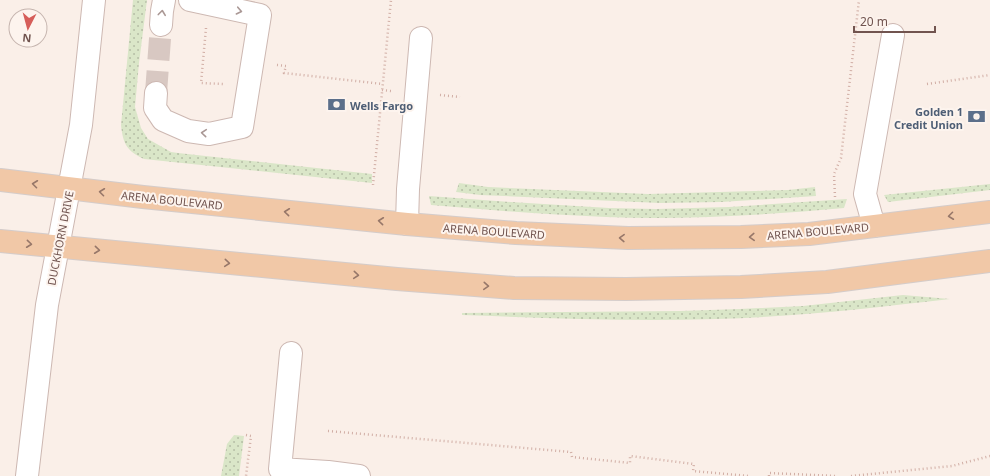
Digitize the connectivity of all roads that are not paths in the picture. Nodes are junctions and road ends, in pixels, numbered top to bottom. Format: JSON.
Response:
{"nodes":[{"id":1,"x":94,"y":0,"type":"edge"},
{"id":2,"x":164,"y":0,"type":"edge"},
{"id":3,"x":190,"y":0,"type":"edge"},
{"id":4,"x":161,"y":25,"type":"tunnel mouth"},
{"id":5,"x":893,"y":36,"type":"dead end"},
{"id":6,"x":421,"y":38,"type":"dead end"},
{"id":7,"x":156,"y":93,"type":"tunnel mouth"},
{"id":8,"x":0,"y":180,"type":"edge"},
{"id":9,"x":69,"y":189,"type":"junction"},
{"id":10,"x":990,"y":212,"type":"edge"},
{"id":11,"x":407,"y":224,"type":"junction"},
{"id":12,"x":874,"y":226,"type":"junction"},
{"id":13,"x":0,"y":241,"type":"edge"},
{"id":14,"x":58,"y":246,"type":"junction"},
{"id":15,"x":990,"y":261,"type":"edge"},
{"id":16,"x":291,"y":353,"type":"dead end"},
{"id":17,"x":279,"y":472,"type":"edge"},
{"id":18,"x":27,"y":476,"type":"edge"},
{"id":19,"x":359,"y":476,"type":"edge"}],
"edges":[{"from":1,"to":9,"type":"street","name":"DUCKHORN DRIVE"},
{"from":4,"to":2,"type":"street","one_way":true},
{"from":3,"to":7,"type":"street","one_way":true},
{"from":5,"to":12,"type":"street"},
{"from":6,"to":11,"type":"street"},
{"from":9,"to":8,"type":"main road","name":"ARENA BOULEVARD","one_way":true},
{"from":11,"to":9,"type":"main road","name":"ARENA BOULEVARD","one_way":true},
{"from":9,"to":14,"type":"street","name":"DUCKHORN DRIVE"},
{"from":10,"to":12,"type":"main road","name":"ARENA BOULEVARD","one_way":true},
{"from":12,"to":11,"type":"main road","name":"ARENA BOULEVARD","one_way":true},
{"from":13,"to":14,"type":"main road","one_way":true},
{"from":14,"to":15,"type":"main road","one_way":true},
{"from":14,"to":18,"type":"street","name":"DUCKHORN DRIVE"},
{"from":16,"to":17,"type":"street"},
{"from":17,"to":19,"type":"street"}]}
